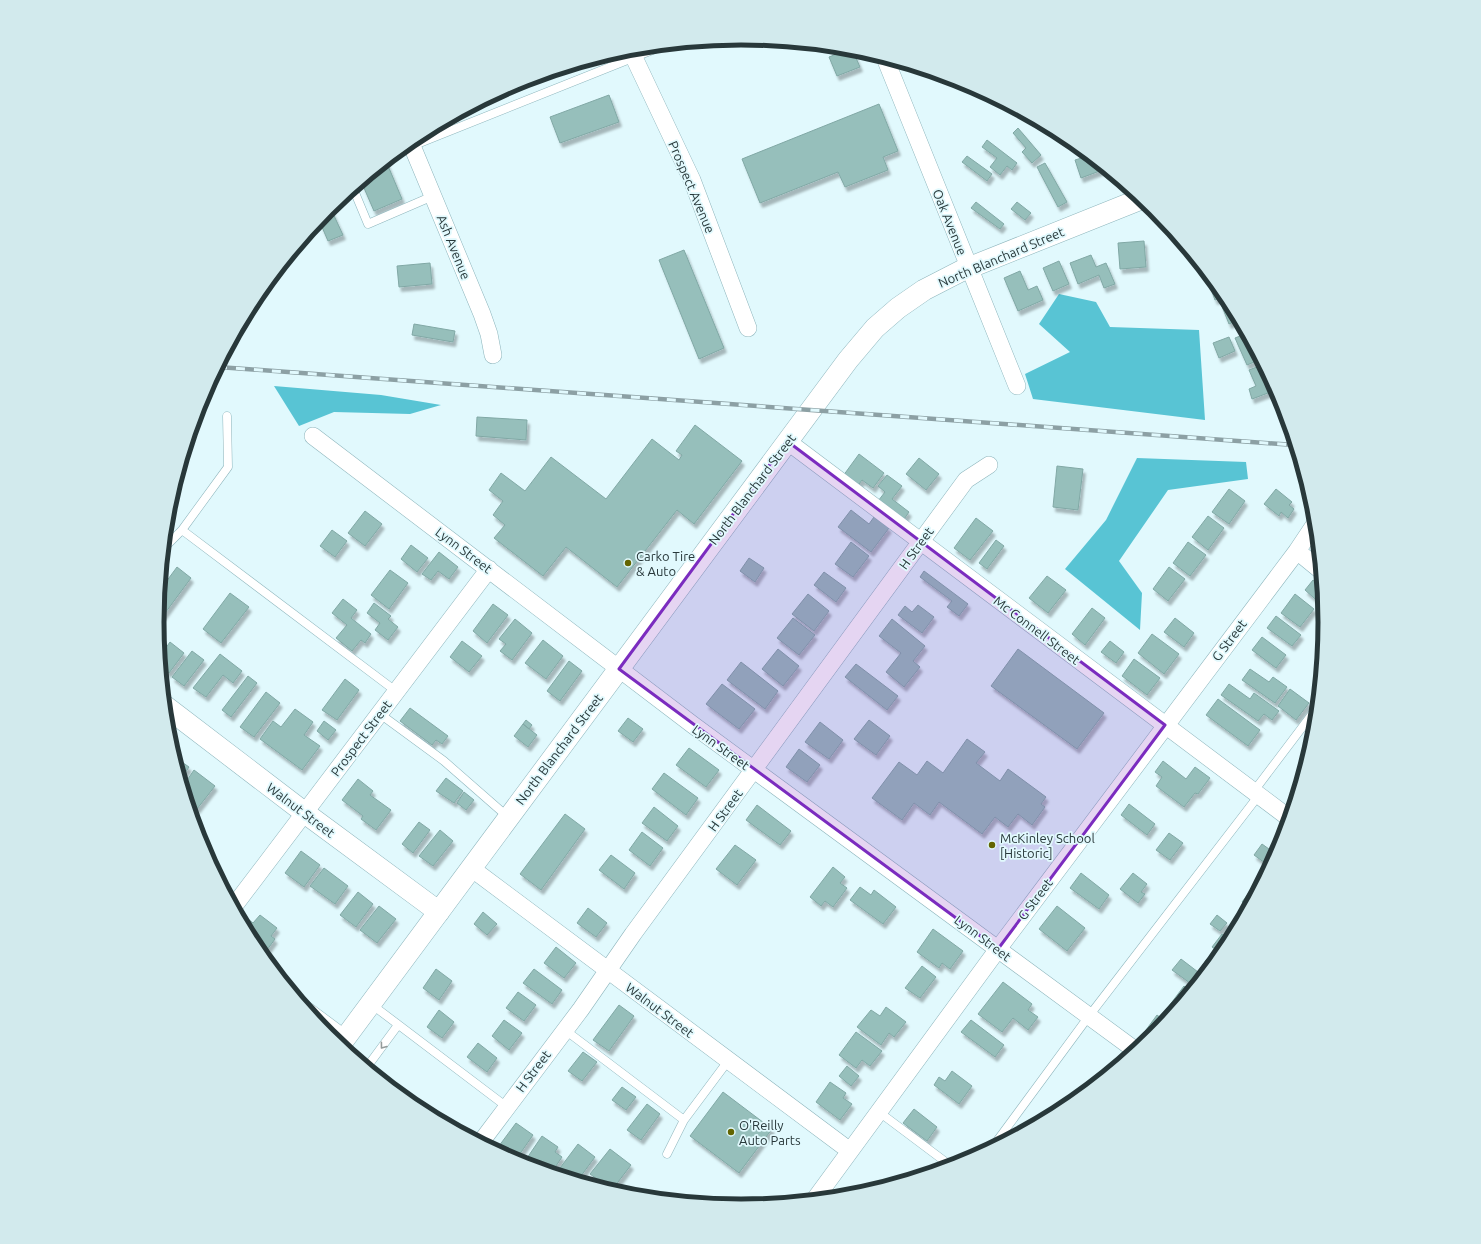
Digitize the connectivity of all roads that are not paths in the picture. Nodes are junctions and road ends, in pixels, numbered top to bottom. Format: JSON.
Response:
{"nodes":[{"id":1,"x":633,"y":55,"type":"edge"},
{"id":2,"x":620,"y":58,"type":"edge"},
{"id":3,"x":888,"y":64,"type":"edge"},
{"id":4,"x":428,"y":137,"type":"edge"},
{"id":5,"x":412,"y":147,"type":"edge"},
{"id":6,"x":355,"y":193,"type":"edge"},
{"id":7,"x":433,"y":196,"type":"junction"},
{"id":8,"x":1135,"y":201,"type":"edge"},
{"id":9,"x":969,"y":268,"type":"junction"},
{"id":10,"x":748,"y":328,"type":"dead end"},
{"id":11,"x":493,"y":355,"type":"dead end"},
{"id":12,"x":1017,"y":386,"type":"dead end"},
{"id":13,"x":227,"y":416,"type":"dead end"},
{"id":14,"x":313,"y":436,"type":"dead end"},
{"id":15,"x":787,"y":441,"type":"junction"},
{"id":16,"x":989,"y":465,"type":"dead end"},
{"id":17,"x":182,"y":530,"type":"junction"},
{"id":18,"x":1310,"y":531,"type":"edge"},
{"id":19,"x":169,"y":543,"type":"edge"},
{"id":20,"x":920,"y":543,"type":"junction"},
{"id":21,"x":1296,"y":551,"type":"junction"},
{"id":22,"x":1314,"y":565,"type":"edge"},
{"id":23,"x":489,"y":569,"type":"junction"},
{"id":24,"x":619,"y":669,"type":"junction"},
{"id":25,"x":397,"y":692,"type":"junction"},
{"id":26,"x":170,"y":710,"type":"edge"},
{"id":27,"x":380,"y":714,"type":"junction"},
{"id":28,"x":1309,"y":719,"type":"edge"},
{"id":29,"x":1165,"y":725,"type":"junction"},
{"id":30,"x":754,"y":771,"type":"junction"},
{"id":31,"x":1257,"y":793,"type":"junction"},
{"id":32,"x":305,"y":814,"type":"junction"},
{"id":33,"x":1284,"y":815,"type":"edge"},
{"id":34,"x":508,"y":817,"type":"junction"},
{"id":35,"x":471,"y":868,"type":"junction"},
{"id":36,"x":237,"y":902,"type":"edge"},
{"id":37,"x":439,"y":912,"type":"junction"},
{"id":38,"x":998,"y":949,"type":"junction"},
{"id":39,"x":607,"y":972,"type":"junction"},
{"id":40,"x":370,"y":1004,"type":"junction"},
{"id":41,"x":1089,"y":1016,"type":"junction"},
{"id":42,"x":398,"y":1025,"type":"junction"},
{"id":43,"x":332,"y":1030,"type":"edge"},
{"id":44,"x":565,"y":1030,"type":"junction"},
{"id":45,"x":343,"y":1040,"type":"edge"},
{"id":46,"x":1131,"y":1047,"type":"edge"},
{"id":47,"x":728,"y":1061,"type":"junction"},
{"id":48,"x":369,"y":1064,"type":"edge"},
{"id":49,"x":506,"y":1107,"type":"junction"},
{"id":50,"x":879,"y":1112,"type":"junction"},
{"id":51,"x":684,"y":1120,"type":"junction"},
{"id":52,"x":1001,"y":1136,"type":"edge"},
{"id":53,"x":484,"y":1138,"type":"edge"},
{"id":54,"x":850,"y":1151,"type":"junction"},
{"id":55,"x":667,"y":1154,"type":"dead end"},
{"id":56,"x":945,"y":1161,"type":"edge"},
{"id":57,"x":819,"y":1194,"type":"edge"}],
"edges":[{"from":1,"to":10,"type":"street","name":"Prospect Avenue"},
{"from":2,"to":4,"type":"lane"},
{"from":3,"to":9,"type":"street","name":"Oak Avenue"},
{"from":5,"to":7,"type":"street","name":"Ash Avenue"},
{"from":6,"to":7,"type":"lane"},
{"from":7,"to":11,"type":"street","name":"Ash Avenue"},
{"from":8,"to":9,"type":"street","name":"North Blanchard Street"},
{"from":9,"to":12,"type":"street","name":"Oak Avenue"},
{"from":9,"to":15,"type":"street","name":"North Blanchard Street"},
{"from":13,"to":17,"type":"lane"},
{"from":14,"to":23,"type":"street","name":"Lynn Street"},
{"from":15,"to":20,"type":"street","name":"Mc Connell Street"},
{"from":15,"to":24,"type":"street","name":"North Blanchard Street"},
{"from":16,"to":20,"type":"street","name":"H Street"},
{"from":17,"to":19,"type":"lane"},
{"from":17,"to":25,"type":"lane"},
{"from":18,"to":21,"type":"street","name":"G Street"},
{"from":20,"to":29,"type":"street","name":"Mc Connell Street"},
{"from":20,"to":30,"type":"street","name":"H Street"},
{"from":21,"to":22,"type":"street"},
{"from":21,"to":29,"type":"street","name":"G Street"},
{"from":23,"to":24,"type":"street","name":"Lynn Street"},
{"from":23,"to":25,"type":"street","name":"Prospect Street"},
{"from":24,"to":30,"type":"street","name":"Lynn Street"},
{"from":24,"to":34,"type":"street","name":"North Blanchard Street"},
{"from":25,"to":27,"type":"street","name":"Prospect Street"},
{"from":26,"to":32,"type":"street","name":"Walnut Street"},
{"from":27,"to":32,"type":"street","name":"Prospect Street"},
{"from":27,"to":34,"type":"lane"},
{"from":28,"to":31,"type":"lane"},
{"from":29,"to":31,"type":"street","name":"Mc Connell Street"},
{"from":29,"to":38,"type":"street","name":"G Street"},
{"from":30,"to":38,"type":"street","name":"Lynn Street"},
{"from":30,"to":39,"type":"street","name":"H Street"},
{"from":31,"to":33,"type":"street","name":"Mc Connell Street"},
{"from":31,"to":41,"type":"lane"},
{"from":32,"to":36,"type":"street","name":"Prospect Street"},
{"from":32,"to":37,"type":"street","name":"Walnut Street"},
{"from":34,"to":35,"type":"street","name":"North Blanchard Street"},
{"from":35,"to":37,"type":"street","name":"North Blanchard Street"},
{"from":35,"to":39,"type":"street","name":"Walnut Street"},
{"from":37,"to":40,"type":"street","name":"North Blanchard Street"},
{"from":38,"to":41,"type":"street","name":"Lynn Street"},
{"from":38,"to":50,"type":"street","name":"G Street"},
{"from":39,"to":44,"type":"street","name":"H Street"},
{"from":39,"to":47,"type":"street","name":"Walnut Street"},
{"from":40,"to":42,"type":"lane"},
{"from":40,"to":45,"type":"street","name":"North Blanchard Street"},
{"from":41,"to":46,"type":"street","name":"Lynn Street"},
{"from":41,"to":52,"type":"lane"},
{"from":42,"to":48,"type":"lane","one_way":true},
{"from":42,"to":49,"type":"lane"},
{"from":43,"to":45,"type":"lane"},
{"from":44,"to":49,"type":"street","name":"H Street"},
{"from":44,"to":51,"type":"lane"},
{"from":47,"to":51,"type":"lane"},
{"from":47,"to":54,"type":"street","name":"Walnut Street"},
{"from":49,"to":53,"type":"street","name":"H Street"},
{"from":50,"to":54,"type":"street","name":"G Street"},
{"from":50,"to":56,"type":"lane"},
{"from":51,"to":55,"type":"lane"},
{"from":54,"to":57,"type":"street","name":"G Street"}]}
